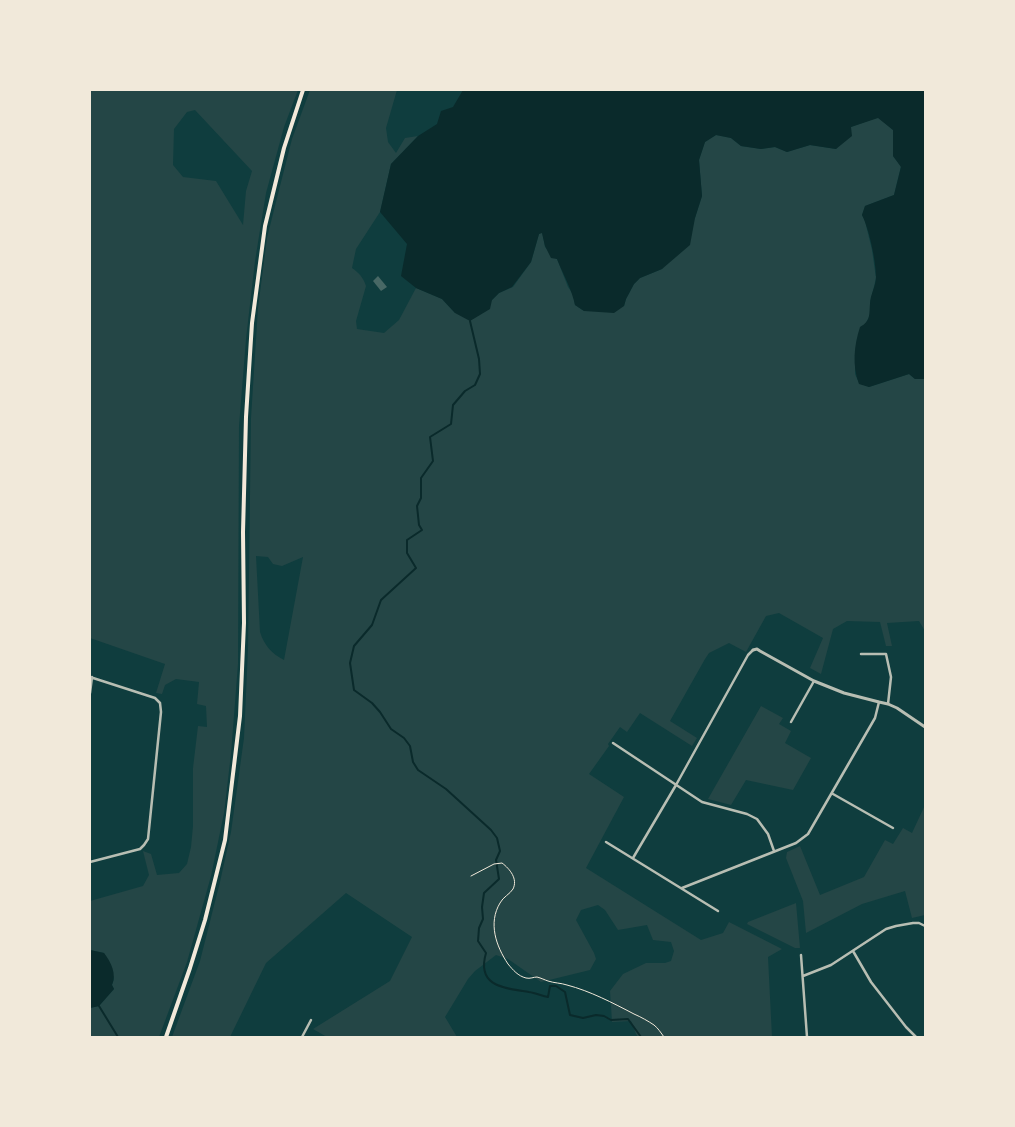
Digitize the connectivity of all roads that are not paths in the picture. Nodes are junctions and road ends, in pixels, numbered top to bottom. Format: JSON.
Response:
{"nodes":[{"id":1,"x":303,"y":90,"type":"edge"},
{"id":2,"x":753,"y":650,"type":"joint"},
{"id":3,"x":861,"y":654,"type":"dead end"},
{"id":4,"x":91,"y":677,"type":"edge"},
{"id":5,"x":814,"y":681,"type":"junction"},
{"id":6,"x":90,"y":694,"type":"edge"},
{"id":7,"x":879,"y":702,"type":"junction"},
{"id":8,"x":888,"y":704,"type":"junction"},
{"id":9,"x":791,"y":722,"type":"dead end"},
{"id":10,"x":925,"y":727,"type":"edge"},
{"id":11,"x":613,"y":743,"type":"dead end"},
{"id":12,"x":676,"y":785,"type":"junction"},
{"id":13,"x":833,"y":794,"type":"junction"},
{"id":14,"x":893,"y":828,"type":"dead end"},
{"id":15,"x":606,"y":842,"type":"dead end"},
{"id":16,"x":774,"y":851,"type":"junction"},
{"id":17,"x":633,"y":858,"type":"junction"},
{"id":18,"x":90,"y":862,"type":"edge"},
{"id":19,"x":682,"y":888,"type":"junction"},
{"id":20,"x":718,"y":911,"type":"dead end"},
{"id":21,"x":925,"y":926,"type":"edge"},
{"id":22,"x":853,"y":951,"type":"junction"},
{"id":23,"x":801,"y":955,"type":"dead end"},
{"id":24,"x":803,"y":976,"type":"junction"},
{"id":25,"x":311,"y":1020,"type":"dead end"},
{"id":26,"x":166,"y":1037,"type":"edge"},
{"id":27,"x":302,"y":1037,"type":"edge"},
{"id":28,"x":807,"y":1037,"type":"edge"},
{"id":29,"x":916,"y":1037,"type":"edge"}],
"edges":[{"from":1,"to":26,"type":"main road"},
{"from":2,"to":5,"type":"street"},
{"from":2,"to":12,"type":"street"},
{"from":3,"to":8,"type":"street"},
{"from":4,"to":6,"type":"street"},
{"from":4,"to":18,"type":"street"},
{"from":5,"to":7,"type":"street"},
{"from":5,"to":9,"type":"street"},
{"from":7,"to":8,"type":"street"},
{"from":7,"to":13,"type":"street"},
{"from":8,"to":10,"type":"street"},
{"from":11,"to":12,"type":"street"},
{"from":12,"to":16,"type":"street"},
{"from":12,"to":17,"type":"street"},
{"from":13,"to":14,"type":"street"},
{"from":13,"to":16,"type":"street"},
{"from":15,"to":17,"type":"street"},
{"from":16,"to":19,"type":"street"},
{"from":17,"to":19,"type":"street"},
{"from":19,"to":20,"type":"street"},
{"from":21,"to":22,"type":"street"},
{"from":22,"to":24,"type":"street"},
{"from":22,"to":29,"type":"street"},
{"from":23,"to":24,"type":"street"},
{"from":24,"to":28,"type":"street"},
{"from":25,"to":27,"type":"street"}]}
